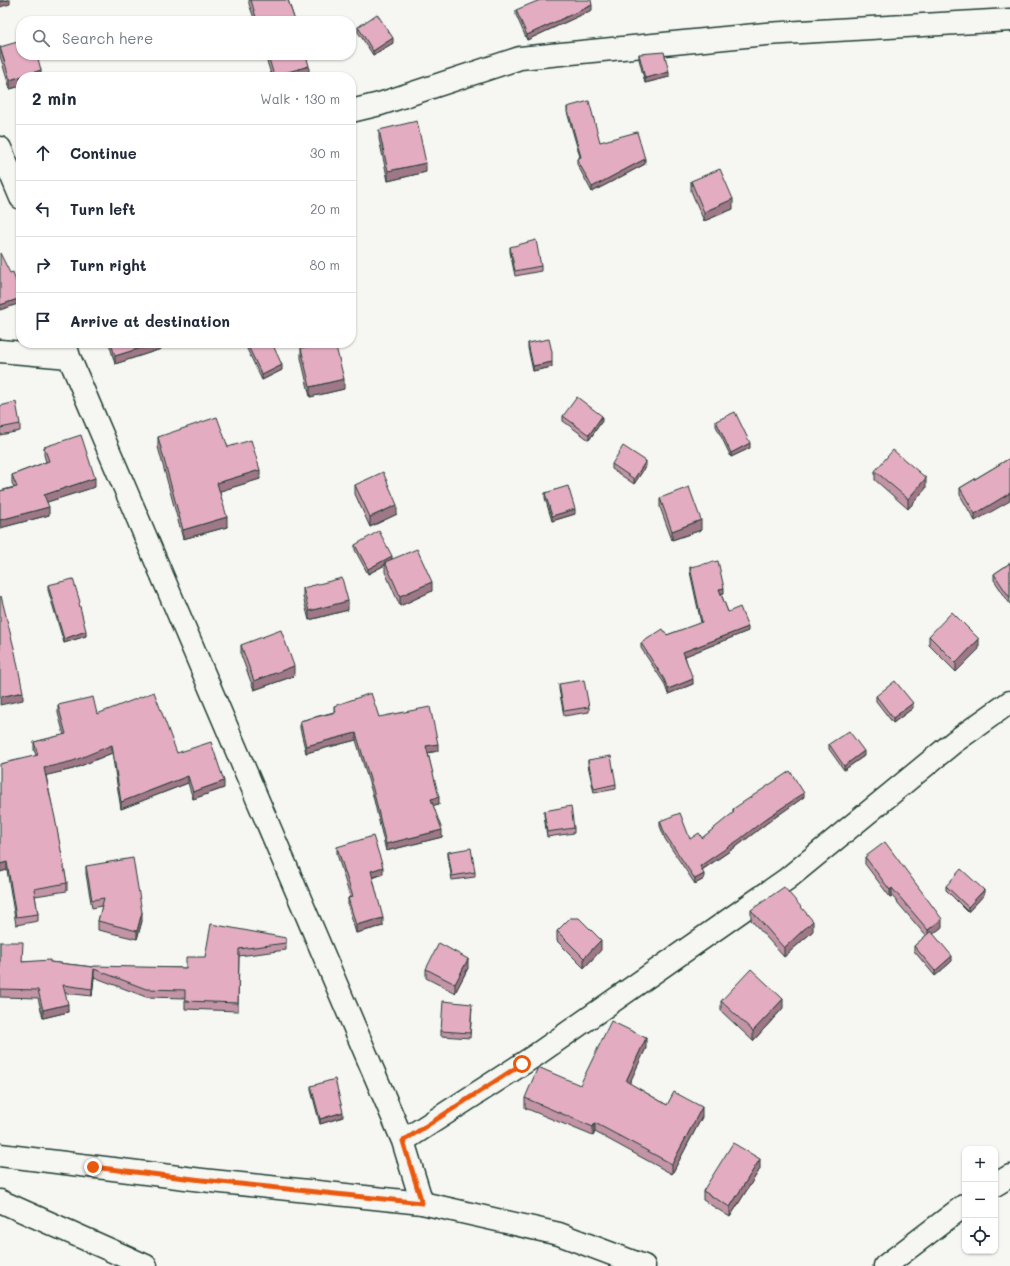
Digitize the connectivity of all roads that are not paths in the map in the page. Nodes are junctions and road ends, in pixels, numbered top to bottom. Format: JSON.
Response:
{"nodes":[{"id":1,"x":1010,"y":20,"type":"edge"},
{"id":2,"x":356,"y":110,"type":"edge"},
{"id":3,"x":0,"y":148,"type":"edge"},
{"id":4,"x":16,"y":186,"type":"edge"},
{"id":5,"x":68,"y":350,"type":"edge"},
{"id":6,"x":0,"y":351,"type":"edge"},
{"id":7,"x":1010,"y":702,"type":"edge"},
{"id":8,"x":403,"y":1141,"type":"junction"},
{"id":9,"x":0,"y":1155,"type":"edge"},
{"id":10,"x":1010,"y":1176,"type":"edge"},
{"id":11,"x":998,"y":1183,"type":"edge"},
{"id":12,"x":0,"y":1201,"type":"edge"},
{"id":13,"x":422,"y":1203,"type":"junction"},
{"id":14,"x":962,"y":1207,"type":"edge"},
{"id":15,"x":146,"y":1266,"type":"edge"},
{"id":16,"x":644,"y":1266,"type":"edge"},
{"id":17,"x":885,"y":1266,"type":"edge"}],
"edges":[{"from":1,"to":2,"type":"street"},
{"from":3,"to":4,"type":"street"},
{"from":5,"to":6,"type":"street"},
{"from":5,"to":8,"type":"street"},
{"from":7,"to":8,"type":"street"},
{"from":8,"to":13,"type":"street"},
{"from":9,"to":13,"type":"street"},
{"from":10,"to":11,"type":"street"},
{"from":12,"to":15,"type":"street"},
{"from":13,"to":16,"type":"street"},
{"from":14,"to":17,"type":"street"}]}
